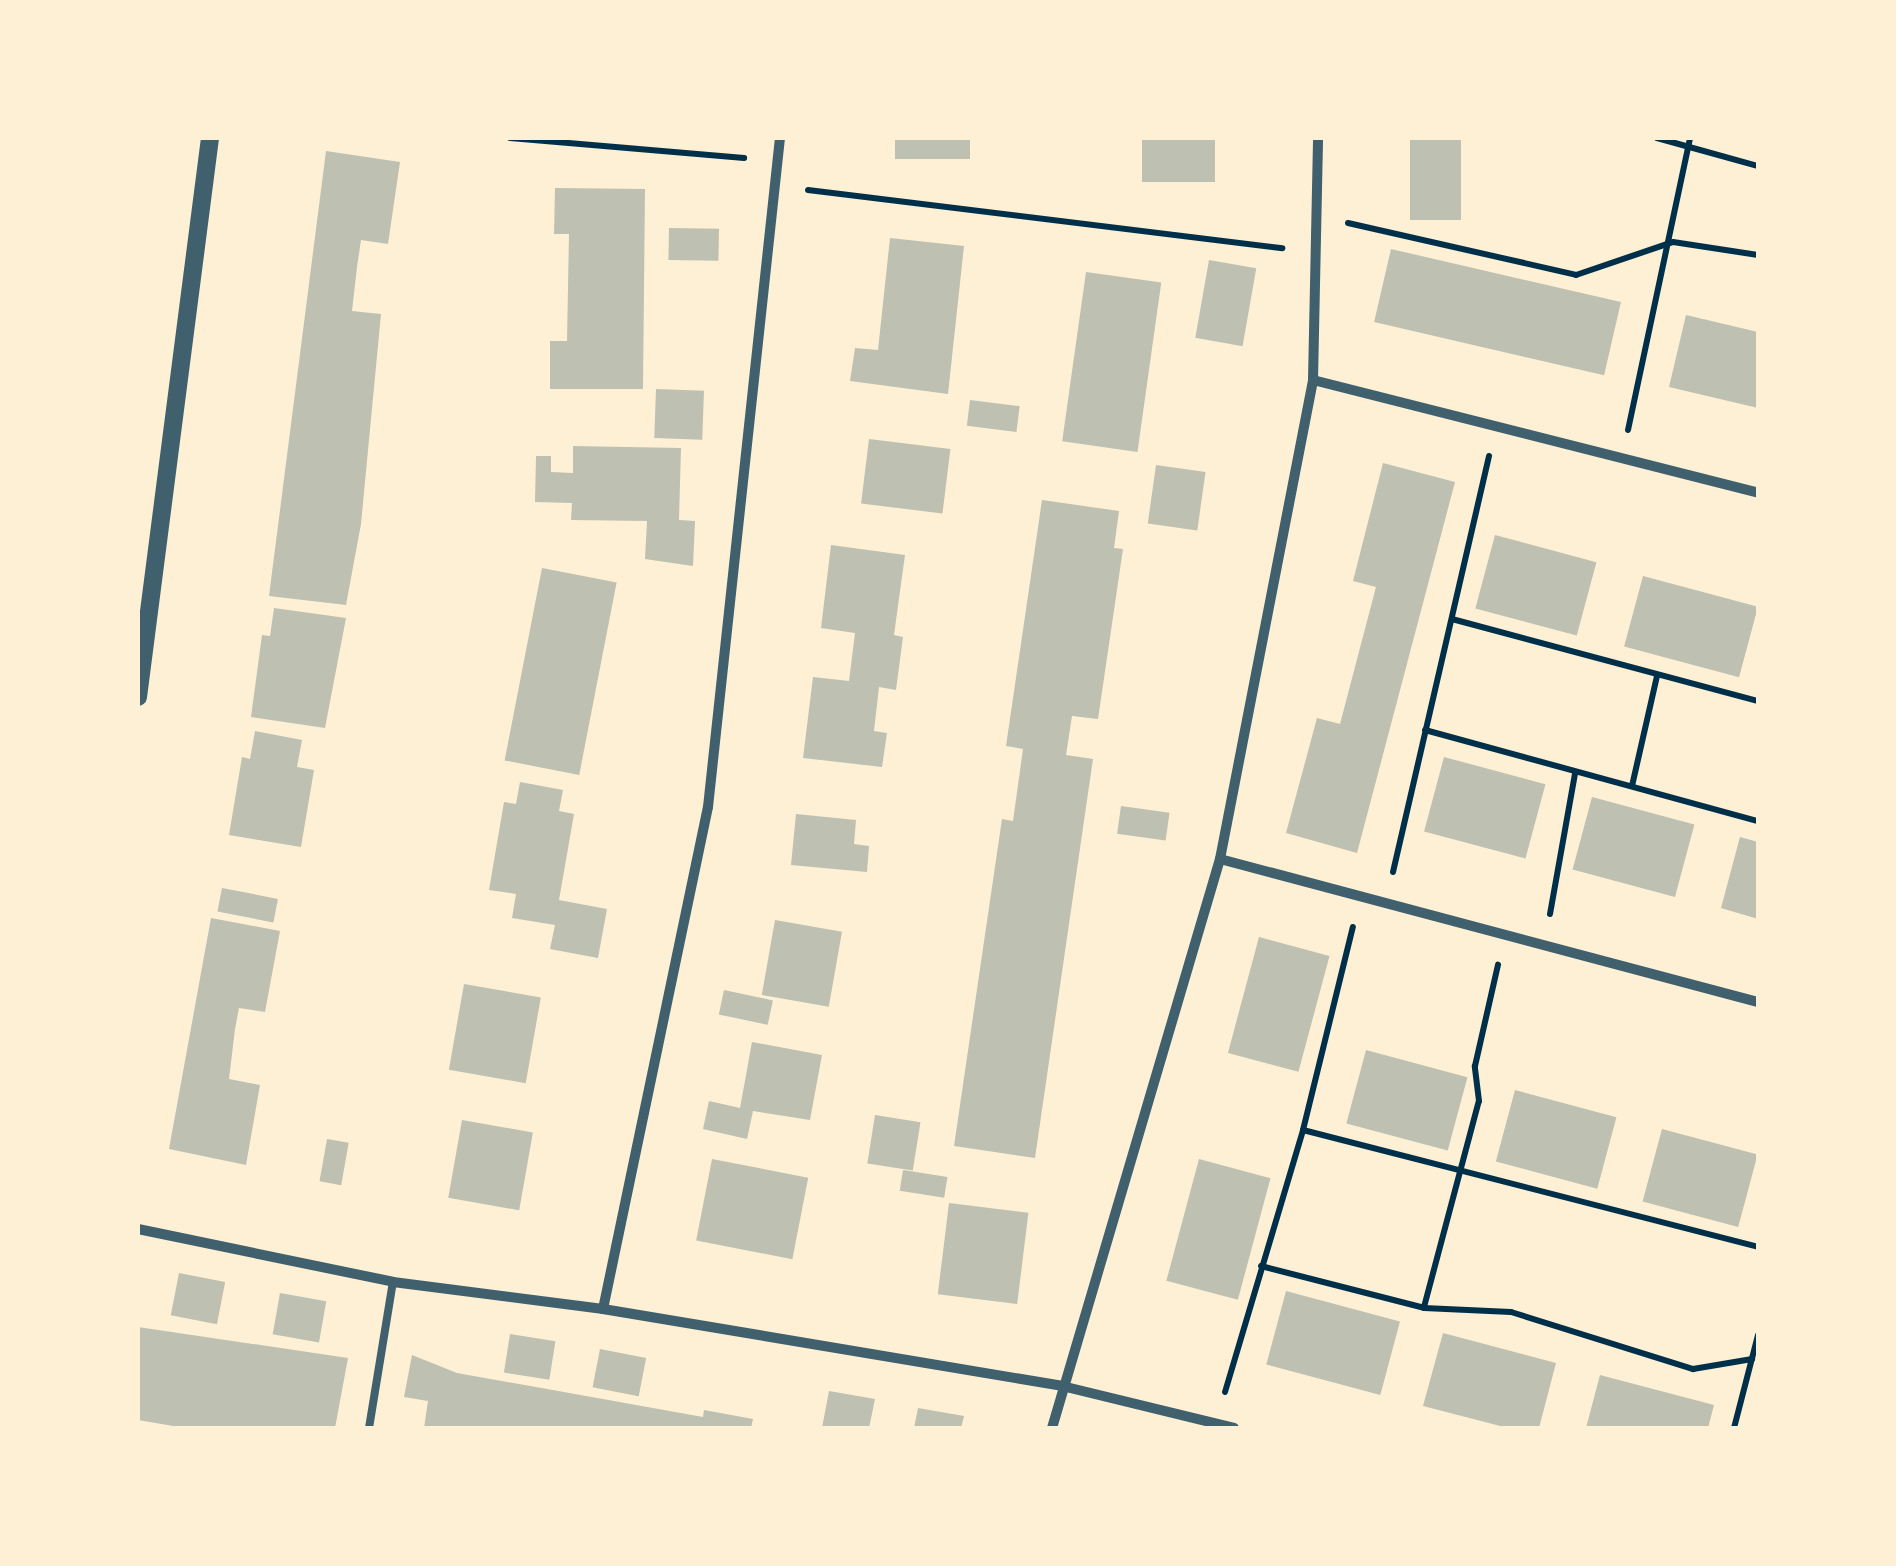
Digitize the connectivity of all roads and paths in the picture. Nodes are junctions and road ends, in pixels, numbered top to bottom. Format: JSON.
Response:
{"nodes":[{"id":1,"x":210,"y":138,"type":"edge"},
{"id":2,"x":510,"y":138,"type":"edge"},
{"id":3,"x":780,"y":138,"type":"edge"},
{"id":4,"x":1318,"y":138,"type":"edge"},
{"id":5,"x":1657,"y":138,"type":"edge"},
{"id":6,"x":1689,"y":142,"type":"edge"},
{"id":7,"x":780,"y":162,"type":"junction"},
{"id":8,"x":1758,"y":166,"type":"edge"},
{"id":9,"x":780,"y":187,"type":"junction"},
{"id":10,"x":1317,"y":216,"type":"junction"},
{"id":11,"x":1673,"y":242,"type":"junction"},
{"id":12,"x":1313,"y":252,"type":"junction"},
{"id":13,"x":1758,"y":255,"type":"edge"},
{"id":14,"x":1314,"y":380,"type":"junction"},
{"id":15,"x":1496,"y":426,"type":"junction"},
{"id":16,"x":1621,"y":459,"type":"junction"},
{"id":17,"x":1758,"y":493,"type":"edge"},
{"id":18,"x":1452,"y":620,"type":"junction"},
{"id":19,"x":1657,"y":676,"type":"junction"},
{"id":20,"x":138,"y":697,"type":"edge"},
{"id":21,"x":1758,"y":701,"type":"edge"},
{"id":22,"x":1425,"y":730,"type":"junction"},
{"id":23,"x":1575,"y":773,"type":"junction"},
{"id":24,"x":1632,"y":786,"type":"junction"},
{"id":25,"x":1758,"y":821,"type":"edge"},
{"id":26,"x":1220,"y":859,"type":"junction"},
{"id":27,"x":1360,"y":896,"type":"junction"},
{"id":28,"x":1386,"y":903,"type":"junction"},
{"id":29,"x":1505,"y":934,"type":"junction"},
{"id":30,"x":1544,"y":945,"type":"junction"},
{"id":31,"x":1758,"y":1002,"type":"edge"},
{"id":32,"x":1302,"y":1130,"type":"junction"},
{"id":33,"x":1460,"y":1172,"type":"junction"},
{"id":34,"x":138,"y":1229,"type":"edge"},
{"id":35,"x":1758,"y":1248,"type":"edge"},
{"id":36,"x":1261,"y":1266,"type":"junction"},
{"id":37,"x":393,"y":1282,"type":"junction"},
{"id":38,"x":1424,"y":1308,"type":"junction"},
{"id":39,"x":603,"y":1309,"type":"junction"},
{"id":40,"x":1758,"y":1334,"type":"edge"},
{"id":41,"x":1752,"y":1360,"type":"junction"},
{"id":42,"x":1062,"y":1386,"type":"junction"},
{"id":43,"x":1216,"y":1424,"type":"junction"},
{"id":44,"x":370,"y":1428,"type":"edge"},
{"id":45,"x":1052,"y":1428,"type":"edge"},
{"id":46,"x":1234,"y":1428,"type":"edge"},
{"id":47,"x":1734,"y":1428,"type":"edge"}],
"edges":[{"from":1,"to":20,"type":"street"},
{"from":2,"to":7,"type":"path"},
{"from":3,"to":7,"type":"street"},
{"from":4,"to":10,"type":"street"},
{"from":5,"to":6,"type":"path"},
{"from":6,"to":8,"type":"path"},
{"from":6,"to":11,"type":"path"},
{"from":7,"to":9,"type":"street"},
{"from":9,"to":12,"type":"path"},
{"from":9,"to":39,"type":"street"},
{"from":10,"to":11,"type":"path"},
{"from":10,"to":12,"type":"street"},
{"from":11,"to":13,"type":"path"},
{"from":11,"to":16,"type":"path"},
{"from":12,"to":14,"type":"street"},
{"from":14,"to":15,"type":"street"},
{"from":14,"to":26,"type":"street"},
{"from":15,"to":16,"type":"street"},
{"from":15,"to":18,"type":"path"},
{"from":16,"to":17,"type":"street"},
{"from":18,"to":19,"type":"path"},
{"from":18,"to":22,"type":"path"},
{"from":19,"to":21,"type":"path"},
{"from":19,"to":24,"type":"path"},
{"from":22,"to":23,"type":"path"},
{"from":22,"to":28,"type":"path"},
{"from":23,"to":24,"type":"path"},
{"from":23,"to":30,"type":"path"},
{"from":24,"to":25,"type":"path"},
{"from":26,"to":27,"type":"street"},
{"from":26,"to":42,"type":"street"},
{"from":27,"to":28,"type":"street"},
{"from":27,"to":32,"type":"path"},
{"from":28,"to":29,"type":"street"},
{"from":29,"to":30,"type":"street"},
{"from":29,"to":33,"type":"path"},
{"from":30,"to":31,"type":"street"},
{"from":32,"to":33,"type":"path"},
{"from":32,"to":36,"type":"path"},
{"from":33,"to":35,"type":"path"},
{"from":33,"to":38,"type":"path"},
{"from":34,"to":37,"type":"street"},
{"from":36,"to":38,"type":"path"},
{"from":36,"to":43,"type":"path"},
{"from":37,"to":39,"type":"street"},
{"from":37,"to":44,"type":"lane"},
{"from":38,"to":41,"type":"path"},
{"from":39,"to":42,"type":"street"},
{"from":40,"to":41,"type":"path"},
{"from":41,"to":47,"type":"path"},
{"from":42,"to":43,"type":"street"},
{"from":42,"to":45,"type":"street"},
{"from":43,"to":46,"type":"street"}]}
